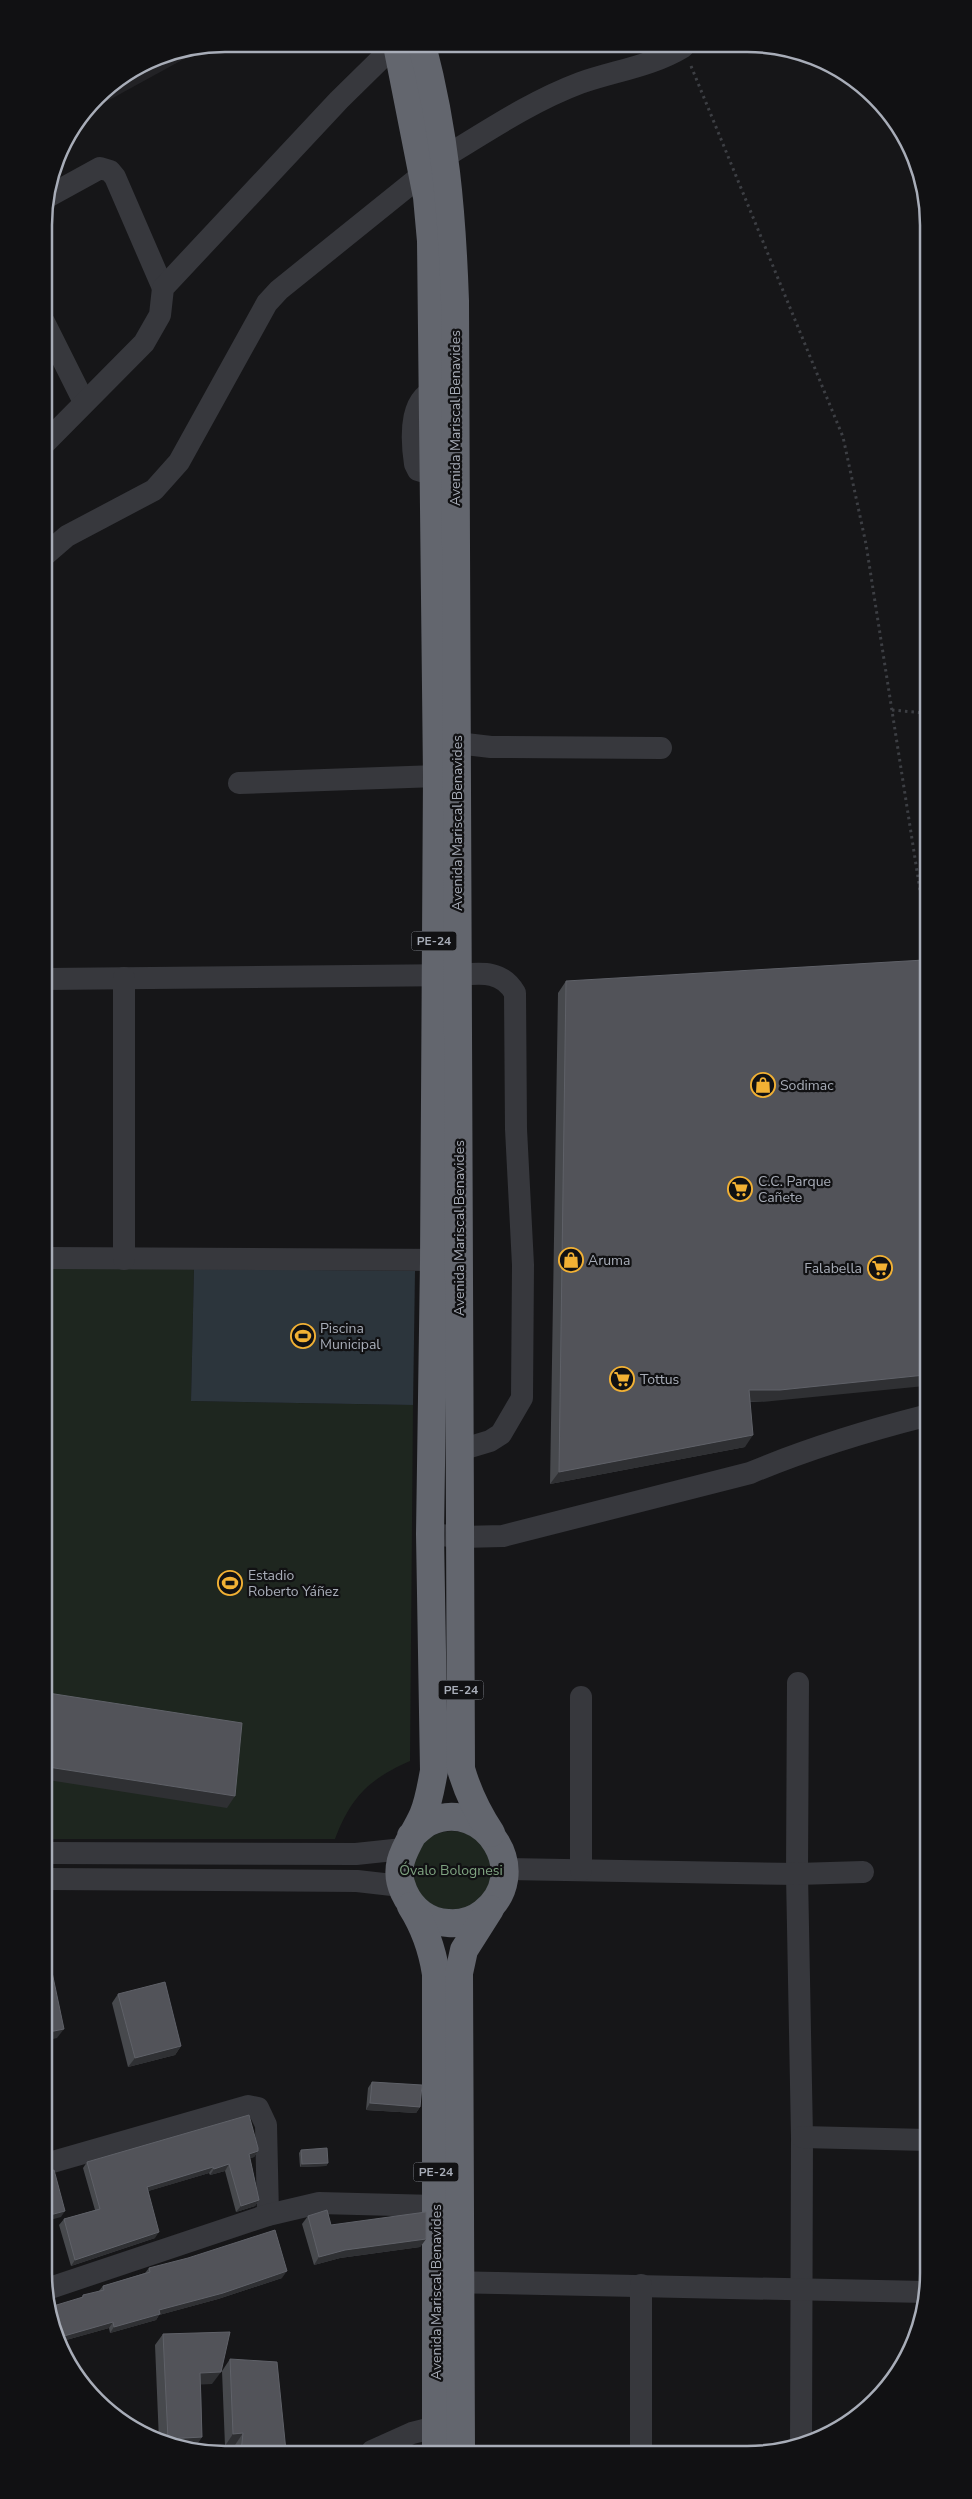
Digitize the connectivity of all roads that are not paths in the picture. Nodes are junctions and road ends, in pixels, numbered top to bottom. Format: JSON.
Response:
{"nodes":[{"id":1,"x":389,"y":52,"type":"edge"},
{"id":2,"x":398,"y":52,"type":"edge"},
{"id":3,"x":424,"y":52,"type":"edge"},
{"id":4,"x":674,"y":52,"type":"edge"},
{"id":5,"x":439,"y":120,"type":"junction"},
{"id":6,"x":416,"y":135,"type":"junction"},
{"id":7,"x":446,"y":156,"type":"junction"},
{"id":8,"x":423,"y":174,"type":"junction"},
{"id":9,"x":56,"y":192,"type":"edge"},
{"id":10,"x":163,"y":288,"type":"junction"},
{"id":11,"x":53,"y":340,"type":"edge"},
{"id":12,"x":444,"y":388,"type":"junction"},
{"id":13,"x":84,"y":402,"type":"junction"},
{"id":14,"x":53,"y":435,"type":"edge"},
{"id":15,"x":53,"y":549,"type":"edge"},
{"id":16,"x":457,"y":743,"type":"junction"},
{"id":17,"x":661,"y":748,"type":"dead end"},
{"id":18,"x":437,"y":776,"type":"junction"},
{"id":19,"x":239,"y":783,"type":"dead end"},
{"id":20,"x":446,"y":974,"type":"junction"},
{"id":21,"x":124,"y":978,"type":"junction"},
{"id":22,"x":53,"y":979,"type":"edge"},
{"id":23,"x":52,"y":1258,"type":"edge"},
{"id":24,"x":124,"y":1259,"type":"junction"},
{"id":25,"x":447,"y":1260,"type":"junction"},
{"id":26,"x":919,"y":1418,"type":"edge"},
{"id":27,"x":460,"y":1450,"type":"junction"},
{"id":28,"x":430,"y":1534,"type":"junction"},
{"id":29,"x":461,"y":1537,"type":"junction"},
{"id":30,"x":798,"y":1683,"type":"dead end"},
{"id":31,"x":581,"y":1697,"type":"dead end"},
{"id":32,"x":492,"y":1835,"type":"junction"},
{"id":33,"x":407,"y":1843,"type":"junction"},
{"id":34,"x":52,"y":1853,"type":"edge"},
{"id":35,"x":505,"y":1869,"type":"junction"},
{"id":36,"x":580,"y":1870,"type":"junction"},
{"id":37,"x":864,"y":1872,"type":"dead end"},
{"id":38,"x":797,"y":1874,"type":"junction"},
{"id":39,"x":52,"y":1880,"type":"edge"},
{"id":40,"x":404,"y":1893,"type":"junction"},
{"id":41,"x":491,"y":1907,"type":"junction"},
{"id":42,"x":802,"y":2137,"type":"junction"},
{"id":43,"x":919,"y":2140,"type":"edge"},
{"id":44,"x":52,"y":2162,"type":"edge"},
{"id":45,"x":436,"y":2206,"type":"junction"},
{"id":46,"x":268,"y":2215,"type":"junction"},
{"id":47,"x":448,"y":2282,"type":"junction"},
{"id":48,"x":641,"y":2285,"type":"junction"},
{"id":49,"x":53,"y":2287,"type":"edge"},
{"id":50,"x":802,"y":2290,"type":"junction"},
{"id":51,"x":918,"y":2292,"type":"edge"},
{"id":52,"x":801,"y":2437,"type":"edge"},
{"id":53,"x":436,"y":2439,"type":"edge"},
{"id":54,"x":383,"y":2446,"type":"edge"},
{"id":55,"x":461,"y":2446,"type":"edge"},
{"id":56,"x":641,"y":2446,"type":"edge"}],
"edges":[{"from":1,"to":10,"type":"street"},
{"from":2,"to":6,"type":"highway","name":"Avenida Mariscal Benavides","number":"PE-24"},
{"from":3,"to":5,"type":"highway","name":"Avenida Mariscal Benavides","number":"PE-24"},
{"from":4,"to":7,"type":"street"},
{"from":5,"to":6,"type":"highway"},
{"from":5,"to":7,"type":"highway","name":"Avenida Mariscal Benavides","number":"PE-24"},
{"from":6,"to":8,"type":"highway","name":"Avenida Mariscal Benavides","number":"PE-24"},
{"from":7,"to":12,"type":"highway","name":"Avenida Mariscal Benavides","number":"PE-24"},
{"from":8,"to":12,"type":"highway","name":"Avenida Mariscal Benavides","number":"PE-24"},
{"from":8,"to":15,"type":"street"},
{"from":9,"to":10,"type":"street"},
{"from":10,"to":13,"type":"street"},
{"from":11,"to":13,"type":"street"},
{"from":12,"to":16,"type":"highway","name":"Avenida Mariscal Benavides","number":"PE-24"},
{"from":12,"to":18,"type":"highway","name":"Avenida Mariscal Benavides","number":"PE-24"},
{"from":13,"to":14,"type":"street"},
{"from":16,"to":17,"type":"street"},
{"from":16,"to":20,"type":"highway","name":"Avenida Mariscal Benavides","number":"PE-24"},
{"from":18,"to":19,"type":"street"},
{"from":18,"to":20,"type":"highway","name":"Avenida Mariscal Benavides","number":"PE-24"},
{"from":20,"to":21,"type":"street"},
{"from":20,"to":25,"type":"highway","name":"Avenida Mariscal Benavides","number":"PE-24"},
{"from":20,"to":27,"type":"street"},
{"from":21,"to":22,"type":"street"},
{"from":21,"to":24,"type":"street"},
{"from":23,"to":24,"type":"street"},
{"from":24,"to":25,"type":"street"},
{"from":25,"to":27,"type":"highway","name":"Avenida Mariscal Benavides","number":"PE-24"},
{"from":25,"to":28,"type":"highway","name":"Avenida Mariscal Benavides","number":"PE-24"},
{"from":26,"to":29,"type":"street"},
{"from":27,"to":29,"type":"highway","name":"Avenida Mariscal Benavides","number":"PE-24"},
{"from":28,"to":29,"type":"street"},
{"from":28,"to":33,"type":"highway","name":"Avenida Mariscal Benavides","number":"PE-24"},
{"from":29,"to":32,"type":"highway","name":"Avenida Mariscal Benavides","number":"PE-24"},
{"from":30,"to":38,"type":"street"},
{"from":31,"to":36,"type":"street"},
{"from":32,"to":33,"type":"highway"},
{"from":32,"to":35,"type":"highway"},
{"from":33,"to":34,"type":"street"},
{"from":33,"to":40,"type":"highway"},
{"from":35,"to":36,"type":"street"},
{"from":35,"to":41,"type":"highway"},
{"from":36,"to":38,"type":"street"},
{"from":37,"to":38,"type":"street"},
{"from":38,"to":42,"type":"street"},
{"from":39,"to":40,"type":"street"},
{"from":40,"to":41,"type":"highway"},
{"from":40,"to":45,"type":"highway","name":"Avenida Mariscal Benavides","number":"PE-24"},
{"from":41,"to":47,"type":"highway","name":"Avenida Mariscal Benavides","number":"PE-24"},
{"from":42,"to":43,"type":"street"},
{"from":42,"to":50,"type":"street"},
{"from":44,"to":46,"type":"street"},
{"from":45,"to":46,"type":"street"},
{"from":45,"to":47,"type":"highway","name":"Avenida Mariscal Benavides","number":"PE-24"},
{"from":46,"to":49,"type":"street"},
{"from":47,"to":48,"type":"street"},
{"from":47,"to":53,"type":"highway","name":"Avenida Mariscal Benavides","number":"PE-24"},
{"from":47,"to":55,"type":"highway","name":"Avenida Mariscal Benavides","number":"PE-24"},
{"from":48,"to":50,"type":"street"},
{"from":48,"to":56,"type":"street"},
{"from":50,"to":51,"type":"street"},
{"from":50,"to":52,"type":"street"},
{"from":53,"to":54,"type":"street"}]}
